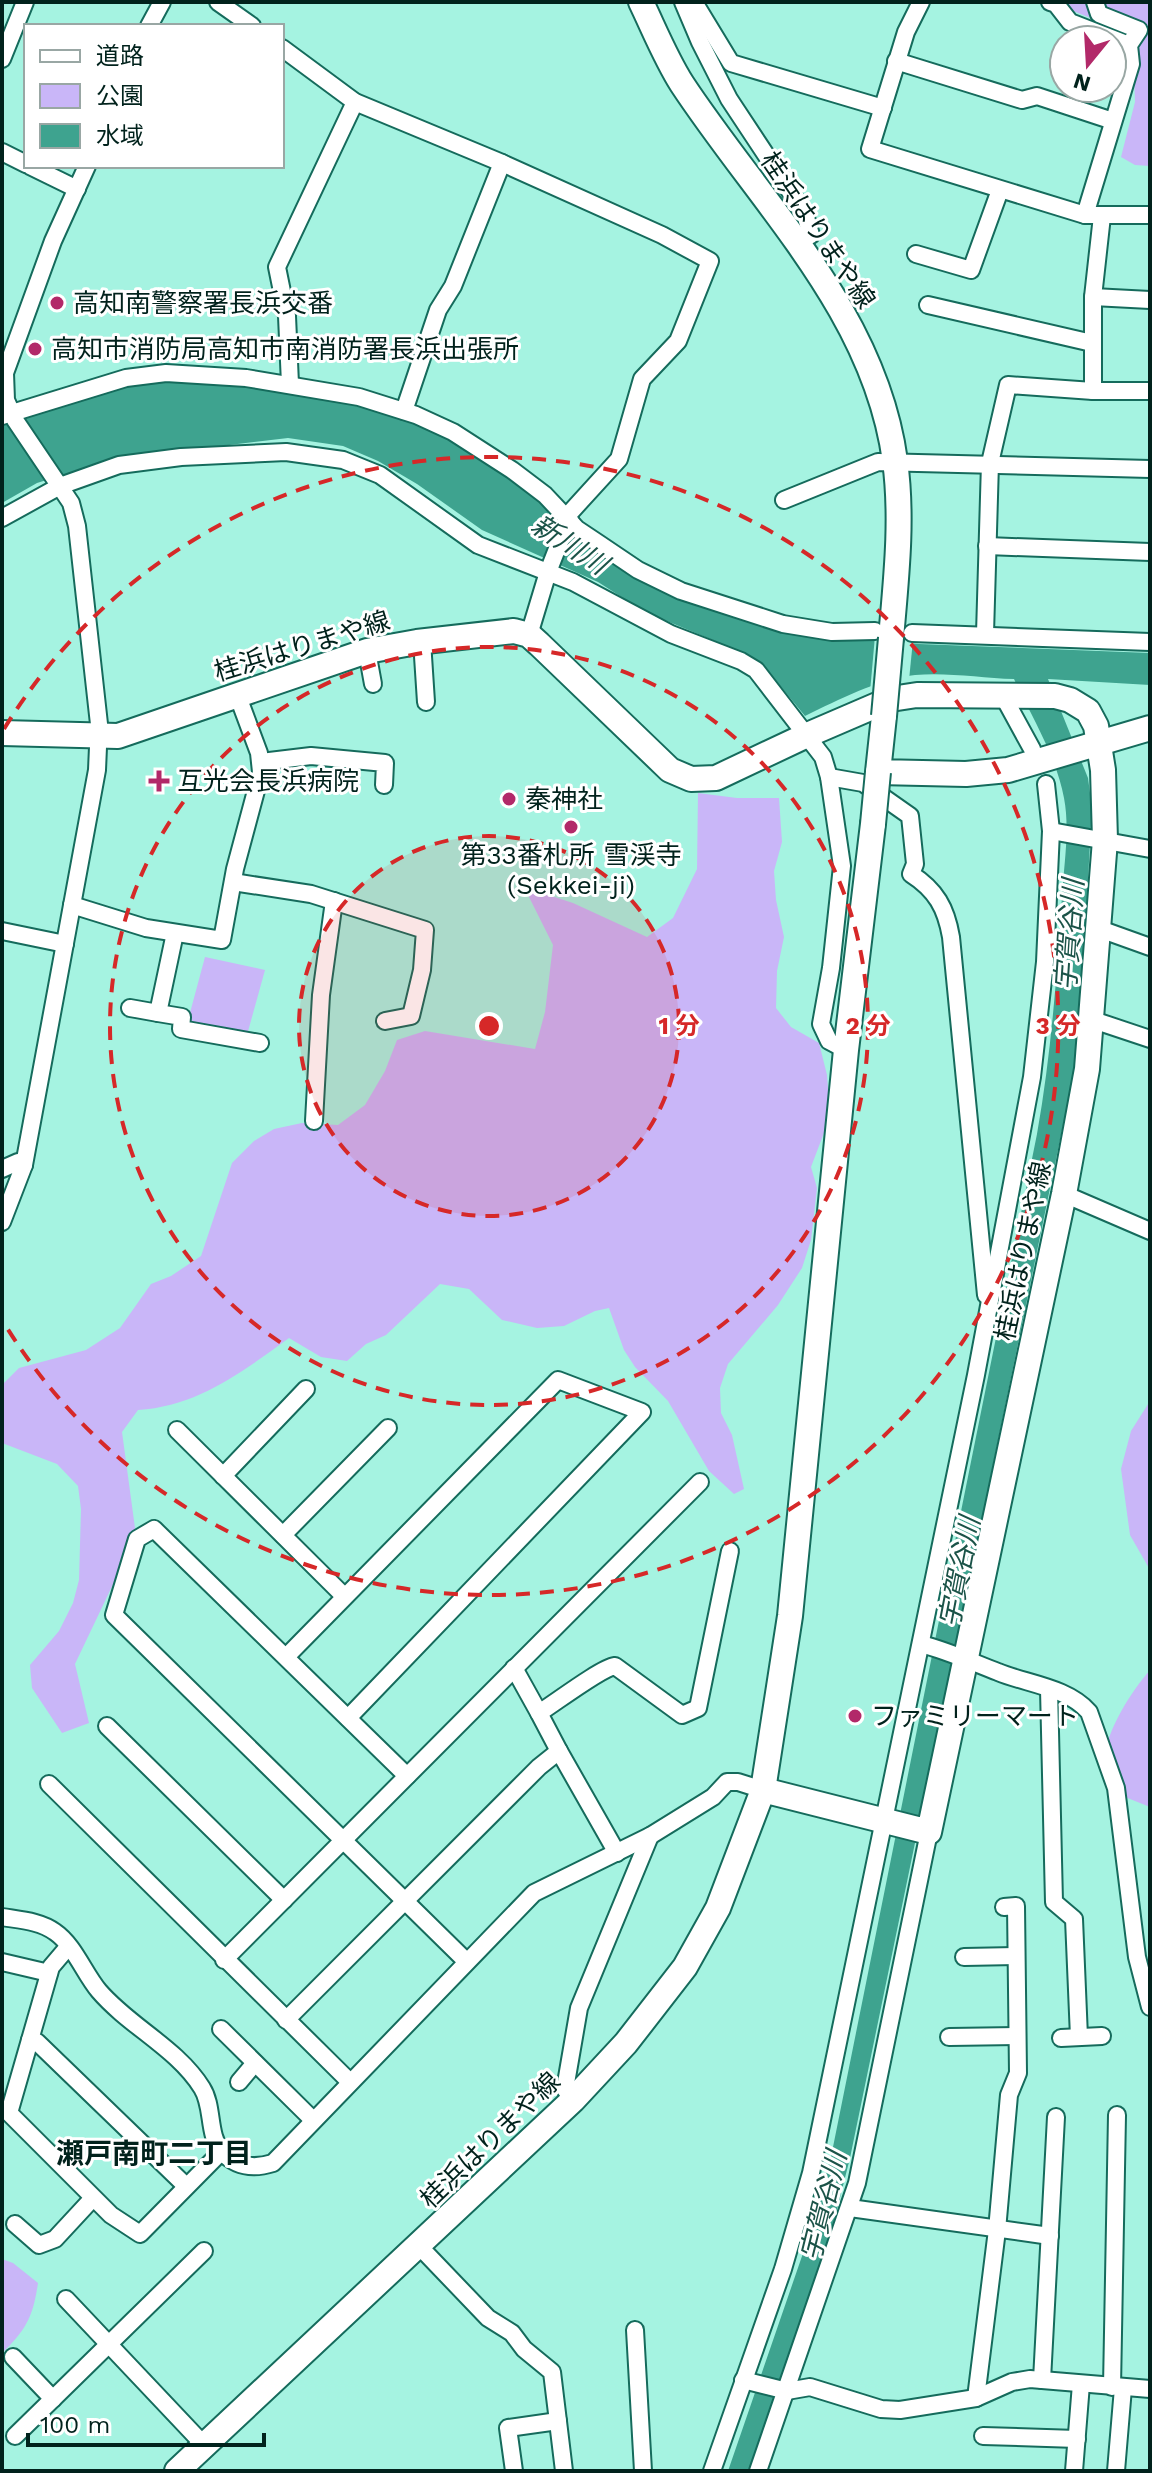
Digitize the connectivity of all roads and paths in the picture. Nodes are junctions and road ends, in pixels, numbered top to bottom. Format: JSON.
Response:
{"nodes":[{"id":1,"x":25,"y":2,"type":"edge"},
{"id":2,"x":162,"y":2,"type":"edge"},
{"id":3,"x":218,"y":2,"type":"edge"},
{"id":4,"x":641,"y":2,"type":"edge"},
{"id":5,"x":683,"y":2,"type":"edge"},
{"id":6,"x":694,"y":2,"type":"edge"},
{"id":7,"x":921,"y":2,"type":"edge"},
{"id":8,"x":1050,"y":2,"type":"edge"},
{"id":9,"x":1095,"y":2,"type":"edge"},
{"id":10,"x":150,"y":24,"type":"edge"},
{"id":11,"x":249,"y":24,"type":"edge"},
{"id":12,"x":1129,"y":45,"type":"junction"},
{"id":13,"x":284,"y":49,"type":"edge"},
{"id":14,"x":2,"y":59,"type":"edge"},
{"id":15,"x":896,"y":61,"type":"junction"},
{"id":16,"x":355,"y":102,"type":"junction"},
{"id":17,"x":883,"y":108,"type":"junction"},
{"id":18,"x":1113,"y":121,"type":"junction"},
{"id":19,"x":2,"y":152,"type":"edge"},
{"id":20,"x":24,"y":163,"type":"edge"},
{"id":21,"x":502,"y":163,"type":"junction"},
{"id":22,"x":34,"y":168,"type":"edge"},
{"id":23,"x":86,"y":168,"type":"edge"},
{"id":24,"x":77,"y":189,"type":"junction"},
{"id":25,"x":1000,"y":190,"type":"junction"},
{"id":26,"x":1094,"y":215,"type":"junction"},
{"id":27,"x":1150,"y":215,"type":"edge"},
{"id":28,"x":798,"y":242,"type":"junction"},
{"id":29,"x":916,"y":254,"type":"dead end"},
{"id":30,"x":1093,"y":297,"type":"junction"},
{"id":31,"x":1150,"y":300,"type":"edge"},
{"id":32,"x":928,"y":305,"type":"dead end"},
{"id":33,"x":1092,"y":343,"type":"junction"},
{"id":34,"x":290,"y":384,"type":"junction"},
{"id":35,"x":1093,"y":391,"type":"junction"},
{"id":36,"x":1150,"y":391,"type":"edge"},
{"id":37,"x":404,"y":411,"type":"junction"},
{"id":38,"x":10,"y":416,"type":"edge"},
{"id":39,"x":895,"y":461,"type":"junction"},
{"id":40,"x":990,"y":463,"type":"junction"},
{"id":41,"x":1150,"y":469,"type":"edge"},
{"id":42,"x":58,"y":484,"type":"junction"},
{"id":43,"x":784,"y":500,"type":"dead end"},
{"id":44,"x":2,"y":518,"type":"edge"},
{"id":45,"x":568,"y":522,"type":"junction"},
{"id":46,"x":987,"y":546,"type":"junction"},
{"id":47,"x":1150,"y":552,"type":"edge"},
{"id":48,"x":549,"y":570,"type":"junction"},
{"id":49,"x":893,"y":634,"type":"junction"},
{"id":50,"x":985,"y":634,"type":"junction"},
{"id":51,"x":529,"y":635,"type":"junction"},
{"id":52,"x":422,"y":641,"type":"junction"},
{"id":53,"x":1150,"y":642,"type":"edge"},
{"id":54,"x":367,"y":651,"type":"junction"},
{"id":55,"x":373,"y":684,"type":"dead end"},
{"id":56,"x":237,"y":694,"type":"junction"},
{"id":57,"x":1010,"y":696,"type":"junction"},
{"id":58,"x":426,"y":702,"type":"dead end"},
{"id":59,"x":1150,"y":728,"type":"edge"},
{"id":60,"x":2,"y":733,"type":"edge"},
{"id":61,"x":805,"y":736,"type":"junction"},
{"id":62,"x":99,"y":737,"type":"junction"},
{"id":63,"x":1090,"y":748,"type":"junction"},
{"id":64,"x":261,"y":762,"type":"junction"},
{"id":65,"x":1040,"y":765,"type":"junction"},
{"id":66,"x":878,"y":772,"type":"junction"},
{"id":67,"x":829,"y":777,"type":"junction"},
{"id":68,"x":384,"y":785,"type":"dead end"},
{"id":69,"x":1055,"y":832,"type":"junction"},
{"id":70,"x":1099,"y":839,"type":"junction"},
{"id":71,"x":1150,"y":849,"type":"edge"},
{"id":72,"x":233,"y":882,"type":"junction"},
{"id":73,"x":334,"y":901,"type":"junction"},
{"id":74,"x":72,"y":905,"type":"junction"},
{"id":75,"x":1097,"y":928,"type":"junction"},
{"id":76,"x":2,"y":931,"type":"edge"},
{"id":77,"x":175,"y":933,"type":"junction"},
{"id":78,"x":65,"y":944,"type":"junction"},
{"id":79,"x":1150,"y":947,"type":"edge"},
{"id":80,"x":130,"y":1008,"type":"dead end"},
{"id":81,"x":158,"y":1013,"type":"junction"},
{"id":82,"x":1090,"y":1019,"type":"junction"},
{"id":83,"x":385,"y":1021,"type":"dead end"},
{"id":84,"x":1150,"y":1039,"type":"edge"},
{"id":85,"x":260,"y":1043,"type":"dead end"},
{"id":86,"x":846,"y":1050,"type":"junction"},
{"id":87,"x":314,"y":1121,"type":"dead end"},
{"id":88,"x":24,"y":1165,"type":"junction"},
{"id":89,"x":2,"y":1169,"type":"edge"},
{"id":90,"x":1064,"y":1194,"type":"junction"},
{"id":91,"x":2,"y":1222,"type":"edge"},
{"id":92,"x":1150,"y":1231,"type":"edge"},
{"id":93,"x":988,"y":1312,"type":"junction"},
{"id":94,"x":306,"y":1389,"type":"dead end"},
{"id":95,"x":388,"y":1428,"type":"dead end"},
{"id":96,"x":177,"y":1430,"type":"dead end"},
{"id":97,"x":223,"y":1476,"type":"junction"},
{"id":98,"x":700,"y":1482,"type":"dead end"},
{"id":99,"x":283,"y":1535,"type":"junction"},
{"id":100,"x":730,"y":1551,"type":"dead end"},
{"id":101,"x":344,"y":1596,"type":"junction"},
{"id":102,"x":928,"y":1646,"type":"junction"},
{"id":103,"x":962,"y":1656,"type":"junction"},
{"id":104,"x":286,"y":1657,"type":"junction"},
{"id":105,"x":514,"y":1668,"type":"junction"},
{"id":106,"x":1049,"y":1689,"type":"junction"},
{"id":107,"x":539,"y":1713,"type":"junction"},
{"id":108,"x":348,"y":1718,"type":"junction"},
{"id":109,"x":107,"y":1726,"type":"dead end"},
{"id":110,"x":559,"y":1751,"type":"junction"},
{"id":111,"x":407,"y":1776,"type":"junction"},
{"id":112,"x":49,"y":1784,"type":"dead end"},
{"id":113,"x":763,"y":1790,"type":"junction"},
{"id":114,"x":888,"y":1821,"type":"junction"},
{"id":115,"x":924,"y":1830,"type":"junction"},
{"id":116,"x":650,"y":1836,"type":"junction"},
{"id":117,"x":344,"y":1839,"type":"junction"},
{"id":118,"x":617,"y":1853,"type":"junction"},
{"id":119,"x":404,"y":1899,"type":"junction"},
{"id":120,"x":284,"y":1900,"type":"junction"},
{"id":121,"x":1004,"y":1907,"type":"dead end"},
{"id":122,"x":2,"y":1917,"type":"edge"},
{"id":123,"x":68,"y":1947,"type":"junction"},
{"id":124,"x":1016,"y":1956,"type":"junction"},
{"id":125,"x":964,"y":1957,"type":"dead end"},
{"id":126,"x":224,"y":1960,"type":"junction"},
{"id":127,"x":466,"y":1961,"type":"junction"},
{"id":128,"x":2,"y":1962,"type":"edge"},
{"id":129,"x":49,"y":1973,"type":"junction"},
{"id":130,"x":1150,"y":2007,"type":"edge"},
{"id":131,"x":286,"y":2020,"type":"junction"},
{"id":132,"x":221,"y":2029,"type":"dead end"},
{"id":133,"x":1017,"y":2036,"type":"junction"},
{"id":134,"x":1102,"y":2036,"type":"dead end"},
{"id":135,"x":949,"y":2037,"type":"dead end"},
{"id":136,"x":1079,"y":2037,"type":"junction"},
{"id":137,"x":1061,"y":2038,"type":"dead end"},
{"id":138,"x":30,"y":2040,"type":"junction"},
{"id":139,"x":255,"y":2063,"type":"junction"},
{"id":140,"x":239,"y":2082,"type":"dead end"},
{"id":141,"x":350,"y":2082,"type":"junction"},
{"id":142,"x":573,"y":2100,"type":"junction"},
{"id":143,"x":1117,"y":2115,"type":"dead end"},
{"id":144,"x":1056,"y":2117,"type":"dead end"},
{"id":145,"x":313,"y":2120,"type":"junction"},
{"id":146,"x":222,"y":2151,"type":"junction"},
{"id":147,"x":186,"y":2186,"type":"junction"},
{"id":148,"x":93,"y":2198,"type":"junction"},
{"id":149,"x":850,"y":2208,"type":"junction"},
{"id":150,"x":15,"y":2224,"type":"dead end"},
{"id":151,"x":997,"y":2230,"type":"junction"},
{"id":152,"x":1050,"y":2236,"type":"junction"},
{"id":153,"x":419,"y":2246,"type":"junction"},
{"id":154,"x":204,"y":2251,"type":"dead end"},
{"id":155,"x":66,"y":2299,"type":"dead end"},
{"id":156,"x":635,"y":2330,"type":"dead end"},
{"id":157,"x":108,"y":2344,"type":"junction"},
{"id":158,"x":13,"y":2357,"type":"dead end"},
{"id":159,"x":1042,"y":2380,"type":"junction"},
{"id":160,"x":748,"y":2381,"type":"junction"},
{"id":161,"x":1081,"y":2384,"type":"junction"},
{"id":162,"x":1118,"y":2388,"type":"junction"},
{"id":163,"x":1150,"y":2389,"type":"edge"},
{"id":164,"x":782,"y":2391,"type":"junction"},
{"id":165,"x":976,"y":2398,"type":"junction"},
{"id":166,"x":53,"y":2399,"type":"junction"},
{"id":167,"x":558,"y":2421,"type":"junction"},
{"id":168,"x":15,"y":2436,"type":"dead end"},
{"id":169,"x":983,"y":2436,"type":"dead end"},
{"id":170,"x":1077,"y":2439,"type":"junction"},
{"id":171,"x":204,"y":2445,"type":"junction"},
{"id":172,"x":177,"y":2471,"type":"edge"},
{"id":173,"x":514,"y":2471,"type":"edge"},
{"id":174,"x":564,"y":2471,"type":"edge"},
{"id":175,"x":643,"y":2471,"type":"edge"},
{"id":176,"x":712,"y":2471,"type":"edge"},
{"id":177,"x":758,"y":2471,"type":"edge"},
{"id":178,"x":1074,"y":2471,"type":"edge"},
{"id":179,"x":1116,"y":2471,"type":"edge"}],
"edges":[{"from":1,"to":14,"type":"street"},
{"from":2,"to":10,"type":"street"},
{"from":3,"to":11,"type":"street"},
{"from":4,"to":28,"type":"main road","name":"桂浜はりまや線"},
{"from":5,"to":28,"type":"street"},
{"from":6,"to":17,"type":"street"},
{"from":7,"to":15,"type":"street"},
{"from":8,"to":12,"type":"street"},
{"from":9,"to":12,"type":"street"},
{"from":12,"to":18,"type":"street"},
{"from":13,"to":16,"type":"street"},
{"from":15,"to":17,"type":"street"},
{"from":15,"to":18,"type":"street"},
{"from":16,"to":21,"type":"street"},
{"from":16,"to":34,"type":"street"},
{"from":17,"to":25,"type":"street"},
{"from":18,"to":26,"type":"street"},
{"from":19,"to":20,"type":"street"},
{"from":21,"to":37,"type":"street"},
{"from":21,"to":45,"type":"street"},
{"from":22,"to":24,"type":"street"},
{"from":23,"to":24,"type":"street"},
{"from":24,"to":38,"type":"street"},
{"from":25,"to":26,"type":"street"},
{"from":25,"to":29,"type":"street"},
{"from":26,"to":27,"type":"street"},
{"from":26,"to":30,"type":"street"},
{"from":28,"to":39,"type":"main road","name":"桂浜はりまや線"},
{"from":30,"to":31,"type":"street"},
{"from":30,"to":33,"type":"street"},
{"from":32,"to":33,"type":"street"},
{"from":33,"to":35,"type":"street"},
{"from":34,"to":37,"type":"street"},
{"from":34,"to":38,"type":"street"},
{"from":35,"to":36,"type":"street"},
{"from":35,"to":40,"type":"street"},
{"from":37,"to":45,"type":"street"},
{"from":38,"to":42,"type":"street"},
{"from":39,"to":40,"type":"street"},
{"from":39,"to":43,"type":"street"},
{"from":39,"to":49,"type":"main road","name":"桂浜はりまや線"},
{"from":40,"to":41,"type":"street"},
{"from":40,"to":46,"type":"street"},
{"from":42,"to":44,"type":"street"},
{"from":42,"to":48,"type":"street"},
{"from":42,"to":62,"type":"street"},
{"from":45,"to":48,"type":"street"},
{"from":45,"to":49,"type":"street"},
{"from":46,"to":47,"type":"street"},
{"from":46,"to":50,"type":"street"},
{"from":48,"to":51,"type":"street"},
{"from":48,"to":61,"type":"street"},
{"from":49,"to":50,"type":"street"},
{"from":49,"to":66,"type":"main road","name":"桂浜はりまや線","bridge":true},
{"from":50,"to":53,"type":"street"},
{"from":51,"to":52,"type":"main road","name":"桂浜はりまや線"},
{"from":51,"to":61,"type":"main road","name":"桂浜はりまや線"},
{"from":52,"to":54,"type":"main road","name":"桂浜はりまや線"},
{"from":52,"to":58,"type":"street"},
{"from":54,"to":55,"type":"street"},
{"from":54,"to":56,"type":"main road","name":"桂浜はりまや線"},
{"from":56,"to":62,"type":"main road","name":"桂浜はりまや線"},
{"from":56,"to":64,"type":"street"},
{"from":57,"to":61,"type":"main road","name":"桂浜はりまや線"},
{"from":57,"to":63,"type":"main road","name":"桂浜はりまや線"},
{"from":57,"to":65,"type":"street"},
{"from":59,"to":63,"type":"main road"},
{"from":60,"to":62,"type":"main road","name":"桂浜はりまや線"},
{"from":61,"to":67,"type":"street"},
{"from":62,"to":74,"type":"street"},
{"from":63,"to":65,"type":"main road"},
{"from":63,"to":70,"type":"main road","name":"桂浜はりまや線"},
{"from":64,"to":68,"type":"street"},
{"from":64,"to":72,"type":"street"},
{"from":65,"to":66,"type":"main road"},
{"from":65,"to":69,"type":"street"},
{"from":66,"to":86,"type":"main road","name":"桂浜はりまや線","bridge":true},
{"from":67,"to":86,"type":"street"},
{"from":67,"to":93,"type":"street"},
{"from":69,"to":70,"type":"street"},
{"from":69,"to":93,"type":"street"},
{"from":70,"to":71,"type":"street"},
{"from":70,"to":75,"type":"main road","name":"桂浜はりまや線"},
{"from":72,"to":73,"type":"street"},
{"from":72,"to":77,"type":"street"},
{"from":73,"to":83,"type":"street"},
{"from":73,"to":87,"type":"street"},
{"from":74,"to":77,"type":"street"},
{"from":74,"to":78,"type":"street"},
{"from":75,"to":79,"type":"street"},
{"from":75,"to":82,"type":"main road","name":"桂浜はりまや線"},
{"from":76,"to":78,"type":"street"},
{"from":77,"to":81,"type":"street"},
{"from":78,"to":88,"type":"street"},
{"from":80,"to":81,"type":"street"},
{"from":81,"to":85,"type":"street"},
{"from":82,"to":84,"type":"street"},
{"from":82,"to":90,"type":"main road","name":"桂浜はりまや線"},
{"from":86,"to":113,"type":"main road","name":"桂浜はりまや線"},
{"from":88,"to":89,"type":"street"},
{"from":88,"to":91,"type":"street"},
{"from":90,"to":92,"type":"street"},
{"from":90,"to":103,"type":"main road","name":"桂浜はりまや線"},
{"from":93,"to":102,"type":"street"},
{"from":94,"to":97,"type":"street"},
{"from":95,"to":99,"type":"street"},
{"from":96,"to":97,"type":"street"},
{"from":97,"to":99,"type":"street"},
{"from":98,"to":105,"type":"street"},
{"from":99,"to":101,"type":"street"},
{"from":100,"to":107,"type":"street"},
{"from":101,"to":104,"type":"street"},
{"from":101,"to":108,"type":"street"},
{"from":102,"to":103,"type":"street"},
{"from":102,"to":114,"type":"street"},
{"from":103,"to":106,"type":"street"},
{"from":103,"to":115,"type":"main road","name":"桂浜はりまや線"},
{"from":104,"to":108,"type":"street"},
{"from":104,"to":117,"type":"street"},
{"from":105,"to":107,"type":"street"},
{"from":105,"to":111,"type":"street"},
{"from":106,"to":130,"type":"street"},
{"from":106,"to":136,"type":"street"},
{"from":107,"to":110,"type":"street"},
{"from":108,"to":111,"type":"street"},
{"from":109,"to":120,"type":"street"},
{"from":110,"to":118,"type":"street"},
{"from":110,"to":119,"type":"street"},
{"from":111,"to":117,"type":"street"},
{"from":112,"to":126,"type":"street"},
{"from":113,"to":114,"type":"main road"},
{"from":113,"to":116,"type":"street"},
{"from":113,"to":142,"type":"main road","name":"桂浜はりまや線"},
{"from":114,"to":115,"type":"main road"},
{"from":114,"to":160,"type":"street"},
{"from":115,"to":149,"type":"street"},
{"from":116,"to":118,"type":"street"},
{"from":116,"to":142,"type":"street"},
{"from":117,"to":119,"type":"street"},
{"from":117,"to":120,"type":"street"},
{"from":118,"to":127,"type":"street"},
{"from":119,"to":127,"type":"street"},
{"from":119,"to":131,"type":"street"},
{"from":120,"to":126,"type":"street"},
{"from":121,"to":124,"type":"street"},
{"from":122,"to":123,"type":"street"},
{"from":123,"to":129,"type":"street"},
{"from":123,"to":146,"type":"street"},
{"from":124,"to":125,"type":"street"},
{"from":124,"to":133,"type":"street"},
{"from":126,"to":131,"type":"street"},
{"from":127,"to":141,"type":"street"},
{"from":128,"to":129,"type":"street"},
{"from":129,"to":138,"type":"street"},
{"from":131,"to":141,"type":"street"},
{"from":132,"to":139,"type":"street"},
{"from":133,"to":135,"type":"street"},
{"from":133,"to":151,"type":"street"},
{"from":134,"to":136,"type":"street"},
{"from":136,"to":137,"type":"street"},
{"from":138,"to":147,"type":"street"},
{"from":138,"to":148,"type":"street"},
{"from":139,"to":140,"type":"street"},
{"from":139,"to":145,"type":"street"},
{"from":141,"to":145,"type":"street"},
{"from":142,"to":153,"type":"main road","name":"桂浜はりまや線"},
{"from":143,"to":162,"type":"street"},
{"from":144,"to":152,"type":"street"},
{"from":145,"to":146,"type":"street"},
{"from":146,"to":147,"type":"street"},
{"from":147,"to":148,"type":"street"},
{"from":148,"to":150,"type":"street"},
{"from":149,"to":151,"type":"street"},
{"from":149,"to":164,"type":"street"},
{"from":151,"to":152,"type":"street"},
{"from":151,"to":165,"type":"street"},
{"from":152,"to":159,"type":"street"},
{"from":153,"to":167,"type":"street"},
{"from":153,"to":171,"type":"main road","name":"桂浜はりまや線"},
{"from":154,"to":157,"type":"street"},
{"from":155,"to":157,"type":"street"},
{"from":156,"to":175,"type":"street"},
{"from":157,"to":166,"type":"street"},
{"from":157,"to":171,"type":"street"},
{"from":158,"to":166,"type":"street"},
{"from":159,"to":161,"type":"street"},
{"from":159,"to":165,"type":"street"},
{"from":160,"to":164,"type":"street"},
{"from":160,"to":176,"type":"street"},
{"from":161,"to":162,"type":"street"},
{"from":161,"to":170,"type":"street"},
{"from":162,"to":163,"type":"street"},
{"from":162,"to":179,"type":"street"},
{"from":164,"to":165,"type":"street"},
{"from":164,"to":177,"type":"street"},
{"from":166,"to":168,"type":"street"},
{"from":167,"to":173,"type":"street"},
{"from":167,"to":174,"type":"street"},
{"from":169,"to":170,"type":"street"},
{"from":170,"to":178,"type":"street"},
{"from":171,"to":172,"type":"main road","name":"桂浜はりまや線"}]}
